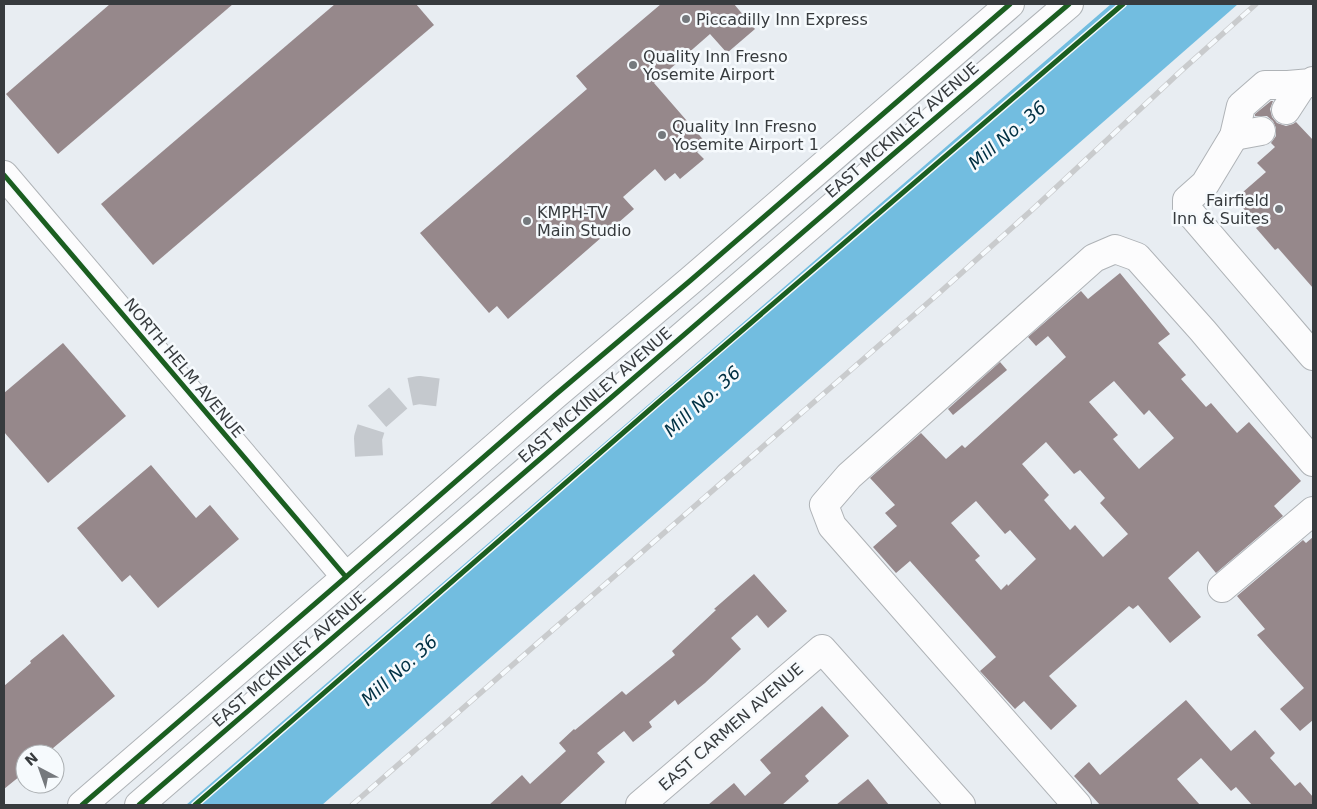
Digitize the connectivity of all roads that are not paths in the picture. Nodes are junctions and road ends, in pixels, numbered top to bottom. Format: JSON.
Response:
{"nodes":[{"id":1,"x":1010,"y":4,"type":"edge"},
{"id":2,"x":1040,"y":4,"type":"edge"},
{"id":3,"x":1069,"y":4,"type":"edge"},
{"id":4,"x":1308,"y":83,"type":"edge"},
{"id":5,"x":1286,"y":110,"type":"dead end"},
{"id":6,"x":1261,"y":132,"type":"dead end"},
{"id":7,"x":1234,"y":136,"type":"junction"},
{"id":8,"x":897,"y":151,"type":"junction"},
{"id":9,"x":4,"y":176,"type":"edge"},
{"id":10,"x":1313,"y":356,"type":"edge"},
{"id":11,"x":1313,"y":462,"type":"edge"},
{"id":12,"x":1313,"y":512,"type":"edge"},
{"id":13,"x":346,"y":577,"type":"junction"},
{"id":14,"x":1222,"y":588,"type":"dead end"},
{"id":15,"x":172,"y":776,"type":"junction"},
{"id":16,"x":82,"y":805,"type":"edge"},
{"id":17,"x":139,"y":805,"type":"edge"},
{"id":18,"x":640,"y":805,"type":"edge"},
{"id":19,"x":961,"y":805,"type":"edge"},
{"id":20,"x":1077,"y":805,"type":"edge"}],
"edges":[{"from":1,"to":13,"type":"main road","name":"EAST MCKINLEY AVENUE"},
{"from":2,"to":8,"type":"main road"},
{"from":3,"to":8,"type":"main road","name":"EAST MCKINLEY AVENUE"},
{"from":4,"to":5,"type":"main road"},
{"from":4,"to":7,"type":"main road"},
{"from":6,"to":7,"type":"main road"},
{"from":7,"to":10,"type":"main road"},
{"from":8,"to":15,"type":"main road","name":"EAST MCKINLEY AVENUE"},
{"from":9,"to":13,"type":"main road","name":"NORTH HELM AVENUE"},
{"from":11,"to":20,"type":"main road"},
{"from":12,"to":14,"type":"main road"},
{"from":13,"to":15,"type":"main road"},
{"from":13,"to":16,"type":"main road","name":"EAST MCKINLEY AVENUE"},
{"from":15,"to":17,"type":"main road","name":"EAST MCKINLEY AVENUE"},
{"from":18,"to":19,"type":"main road","name":"EAST CARMEN AVENUE"}]}
